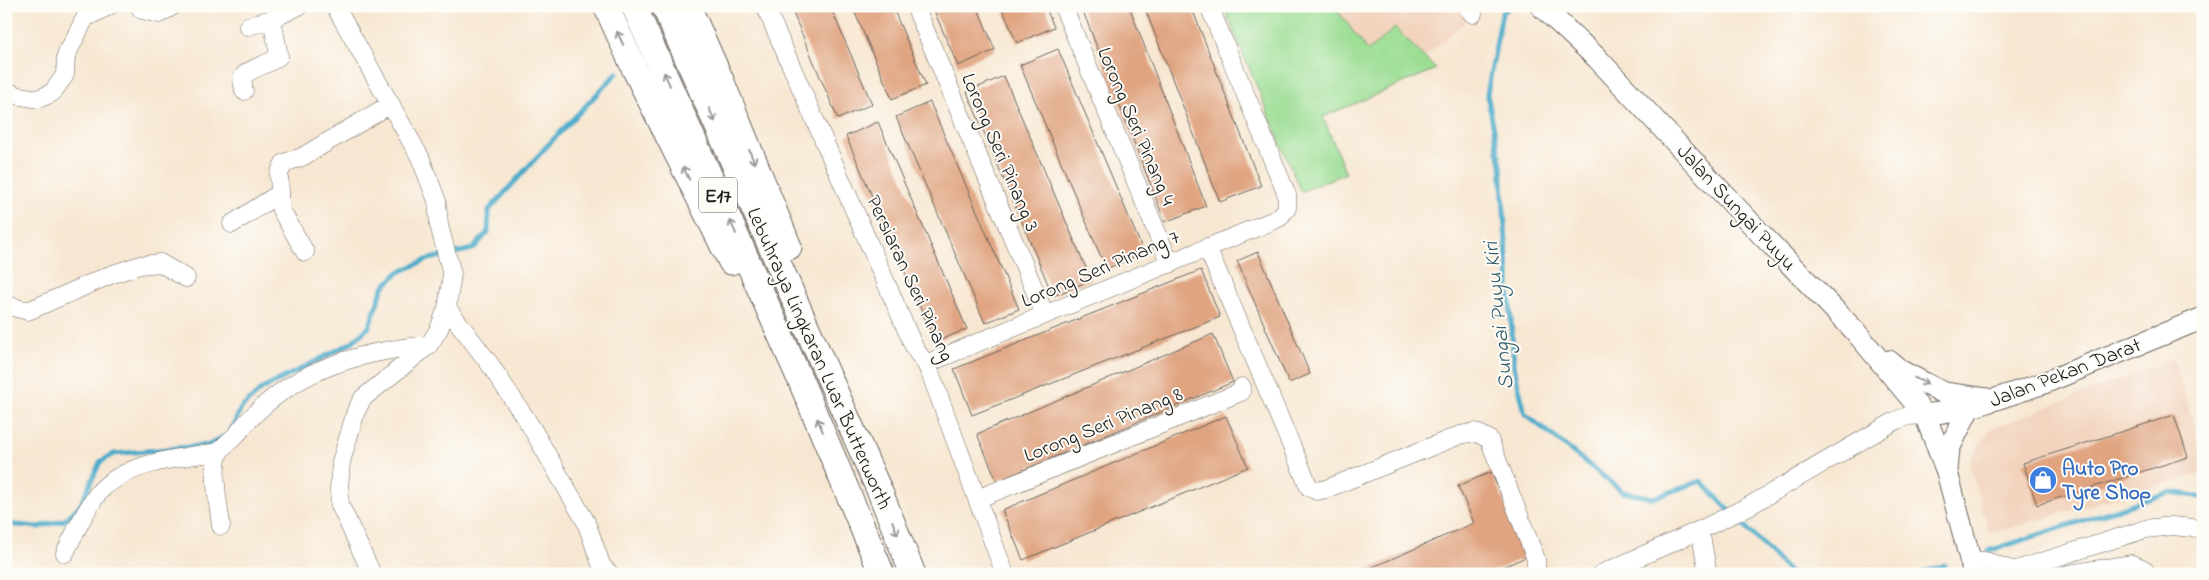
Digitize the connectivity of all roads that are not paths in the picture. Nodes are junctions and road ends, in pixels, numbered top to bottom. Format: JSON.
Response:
{"nodes":[{"id":1,"x":109,"y":6,"type":"edge"},
{"id":2,"x":139,"y":6,"type":"edge"},
{"id":3,"x":173,"y":6,"type":"edge"},
{"id":4,"x":299,"y":6,"type":"edge"},
{"id":5,"x":335,"y":6,"type":"edge"},
{"id":6,"x":606,"y":6,"type":"edge"},
{"id":7,"x":634,"y":6,"type":"edge"},
{"id":8,"x":664,"y":6,"type":"edge"},
{"id":9,"x":688,"y":6,"type":"edge"},
{"id":10,"x":765,"y":6,"type":"edge"},
{"id":11,"x":915,"y":6,"type":"edge"},
{"id":12,"x":1063,"y":6,"type":"edge"},
{"id":13,"x":1209,"y":6,"type":"edge"},
{"id":14,"x":1542,"y":6,"type":"edge"},
{"id":15,"x":86,"y":12,"type":"edge"},
{"id":16,"x":272,"y":19,"type":"junction"},
{"id":17,"x":248,"y":26,"type":"dead end"},
{"id":18,"x":6,"y":90,"type":"edge"},
{"id":19,"x":244,"y":91,"type":"dead end"},
{"id":20,"x":391,"y":104,"type":"junction"},
{"id":21,"x":280,"y":193,"type":"junction"},
{"id":22,"x":232,"y":224,"type":"dead end"},
{"id":23,"x":1207,"y":248,"type":"junction"},
{"id":24,"x":305,"y":252,"type":"dead end"},
{"id":25,"x":1170,"y":264,"type":"junction"},
{"id":26,"x":186,"y":278,"type":"dead end"},
{"id":27,"x":6,"y":306,"type":"edge"},
{"id":28,"x":447,"y":308,"type":"junction"},
{"id":29,"x":1045,"y":315,"type":"junction"},
{"id":30,"x":2203,"y":318,"type":"edge"},
{"id":31,"x":1855,"y":331,"type":"junction"},
{"id":32,"x":429,"y":345,"type":"junction"},
{"id":33,"x":926,"y":364,"type":"junction"},
{"id":34,"x":826,"y":372,"type":"junction"},
{"id":35,"x":802,"y":384,"type":"junction"},
{"id":36,"x":1242,"y":387,"type":"dead end"},
{"id":37,"x":1992,"y":400,"type":"junction"},
{"id":38,"x":1969,"y":408,"type":"junction"},
{"id":39,"x":1925,"y":415,"type":"junction"},
{"id":40,"x":219,"y":452,"type":"junction"},
{"id":41,"x":1947,"y":472,"type":"junction"},
{"id":42,"x":977,"y":499,"type":"junction"},
{"id":43,"x":221,"y":526,"type":"dead end"},
{"id":44,"x":1704,"y":528,"type":"junction"},
{"id":45,"x":2203,"y":530,"type":"edge"},
{"id":46,"x":65,"y":553,"type":"dead end"},
{"id":47,"x":1973,"y":568,"type":"edge"},
{"id":48,"x":2016,"y":572,"type":"edge"},
{"id":49,"x":372,"y":574,"type":"edge"},
{"id":50,"x":610,"y":574,"type":"edge"},
{"id":51,"x":882,"y":574,"type":"edge"},
{"id":52,"x":913,"y":574,"type":"edge"},
{"id":53,"x":1005,"y":574,"type":"edge"},
{"id":54,"x":1531,"y":574,"type":"edge"},
{"id":55,"x":1601,"y":574,"type":"edge"},
{"id":56,"x":1708,"y":574,"type":"edge"},
{"id":57,"x":2068,"y":574,"type":"edge"},
{"id":58,"x":2146,"y":574,"type":"edge"}],
"edges":[{"from":1,"to":15,"type":"street"},
{"from":2,"to":3,"type":"street"},
{"from":4,"to":16,"type":"street"},
{"from":5,"to":20,"type":"street"},
{"from":35,"to":6,"type":"highway","one_way":true},
{"from":35,"to":7,"type":"highway","name":"Lebuhraya Lingkaran Luar Butterworth","number":"E17","one_way":true},
{"from":8,"to":34,"type":"highway","name":"Lebuhraya Lingkaran Luar Butterworth","number":"E17","one_way":true},
{"from":9,"to":34,"type":"highway","one_way":true},
{"from":10,"to":33,"type":"street","name":"Persiaran Seri Pinang"},
{"from":11,"to":29,"type":"street","name":"Lorong Seri Pinang 3"},
{"from":12,"to":25,"type":"street","name":"Lorong Seri Pinang 4"},
{"from":13,"to":23,"type":"street","name":"Lorong Seri Pinang 7"},
{"from":14,"to":31,"type":"main road","name":"Jalan Sungai Puyu"},
{"from":15,"to":18,"type":"street"},
{"from":16,"to":17,"type":"street"},
{"from":16,"to":19,"type":"street"},
{"from":20,"to":21,"type":"street"},
{"from":20,"to":28,"type":"street"},
{"from":21,"to":22,"type":"street"},
{"from":21,"to":24,"type":"street"},
{"from":23,"to":25,"type":"street","name":"Lorong Seri Pinang 7"},
{"from":23,"to":54,"type":"street"},
{"from":25,"to":29,"type":"street","name":"Lorong Seri Pinang 7"},
{"from":26,"to":27,"type":"street"},
{"from":28,"to":32,"type":"street"},
{"from":28,"to":50,"type":"street"},
{"from":29,"to":33,"type":"street","name":"Lorong Seri Pinang 7"},
{"from":30,"to":37,"type":"main road","name":"Jalan Pekan Darat"},
{"from":31,"to":37,"type":"main road","one_way":true},
{"from":31,"to":39,"type":"main road","name":"Jalan Sungai Puyu"},
{"from":32,"to":40,"type":"street"},
{"from":32,"to":49,"type":"street"},
{"from":33,"to":42,"type":"street","name":"Persiaran Seri Pinang"},
{"from":34,"to":52,"type":"highway","name":"Lebuhraya Lingkaran Luar Butterworth","number":"E17","one_way":true},
{"from":51,"to":35,"type":"highway","name":"Lebuhraya Lingkaran Luar Butterworth","number":"E17","one_way":true},
{"from":36,"to":42,"type":"street","name":"Lorong Seri Pinang 8"},
{"from":37,"to":38,"type":"main road","name":"Jalan Pekan Darat"},
{"from":38,"to":39,"type":"main road","name":"Jalan Pekan Darat"},
{"from":38,"to":41,"type":"main road"},
{"from":39,"to":41,"type":"main road","name":"Jalan Sungai Puyu"},
{"from":39,"to":44,"type":"street"},
{"from":40,"to":43,"type":"street"},
{"from":40,"to":46,"type":"street"},
{"from":41,"to":47,"type":"main road","name":"Jalan Sungai Puyu"},
{"from":42,"to":53,"type":"street","name":"Persiaran Seri Pinang"},
{"from":44,"to":55,"type":"street"},
{"from":44,"to":56,"type":"street"},
{"from":45,"to":48,"type":"street"},
{"from":47,"to":48,"type":"street"},
{"from":57,"to":58,"type":"street"}]}
